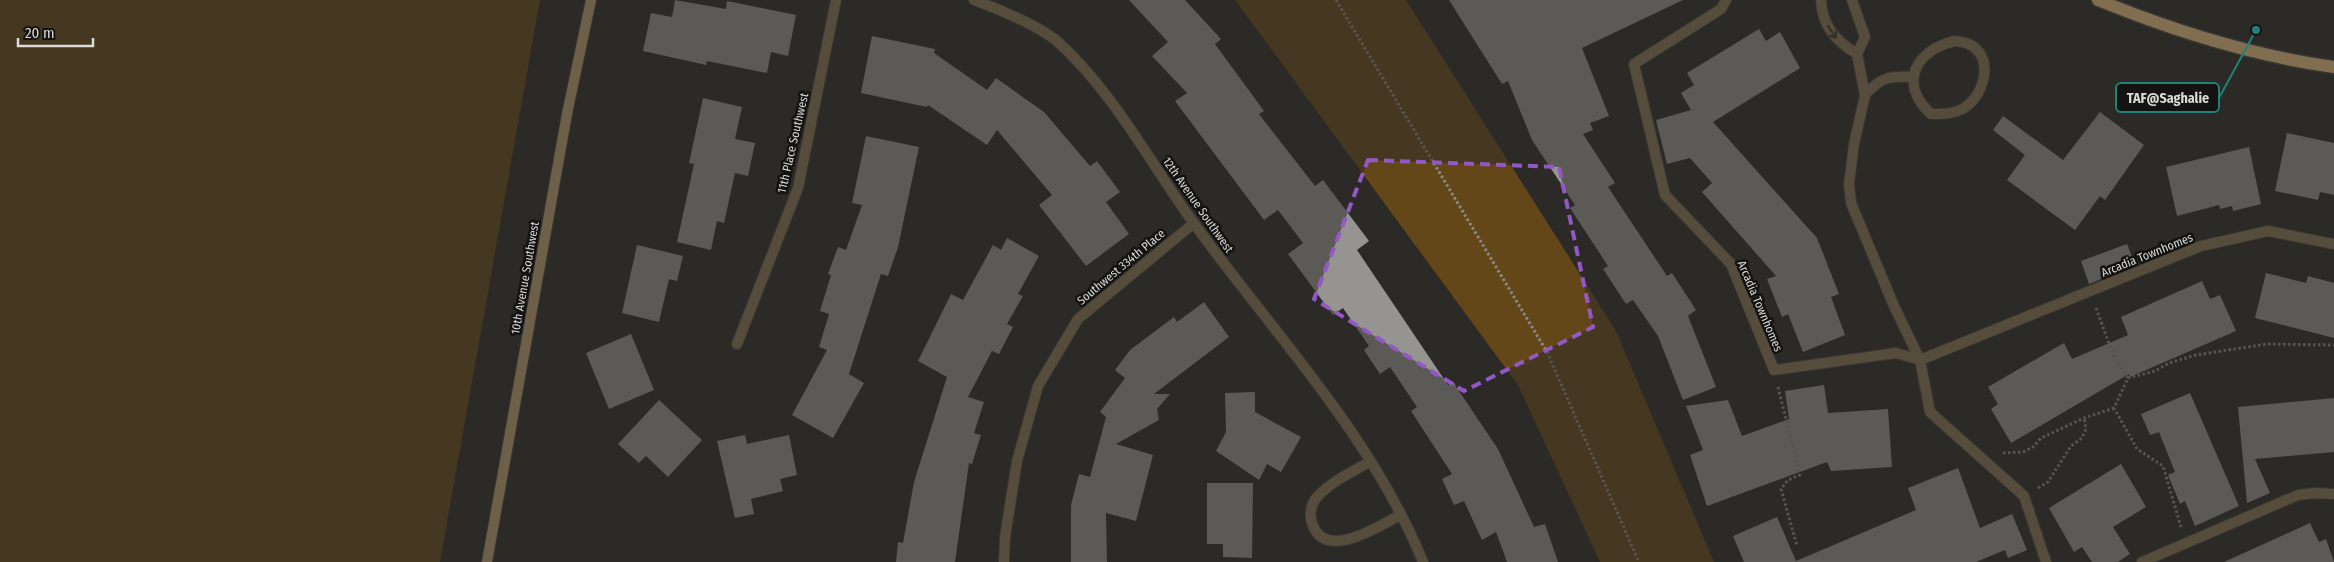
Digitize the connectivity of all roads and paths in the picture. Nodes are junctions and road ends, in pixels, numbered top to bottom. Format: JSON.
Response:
{"nodes":[{"id":1,"x":591,"y":0,"type":"edge"},
{"id":2,"x":836,"y":0,"type":"edge"},
{"id":3,"x":974,"y":0,"type":"edge"},
{"id":4,"x":1336,"y":0,"type":"edge"},
{"id":5,"x":1726,"y":0,"type":"edge"},
{"id":6,"x":1822,"y":0,"type":"edge"},
{"id":7,"x":1852,"y":0,"type":"edge"},
{"id":8,"x":2098,"y":0,"type":"edge"},
{"id":9,"x":1857,"y":54,"type":"junction"},
{"id":10,"x":2334,"y":67,"type":"edge"},
{"id":11,"x":1912,"y":78,"type":"junction"},
{"id":12,"x":1865,"y":95,"type":"junction"},
{"id":13,"x":1194,"y":223,"type":"junction"},
{"id":14,"x":2334,"y":244,"type":"edge"},
{"id":15,"x":2090,"y":291,"type":"junction"},
{"id":16,"x":738,"y":344,"type":"dead end"},
{"id":17,"x":2334,"y":345,"type":"edge"},
{"id":18,"x":1920,"y":360,"type":"junction"},
{"id":19,"x":1774,"y":370,"type":"junction"},
{"id":20,"x":2128,"y":378,"type":"junction"},
{"id":21,"x":2114,"y":408,"type":"junction"},
{"id":22,"x":2084,"y":418,"type":"junction"},
{"id":23,"x":1977,"y":454,"type":"junction"},
{"id":24,"x":1370,"y":461,"type":"junction"},
{"id":25,"x":2334,"y":494,"type":"edge"},
{"id":26,"x":2024,"y":496,"type":"junction"},
{"id":27,"x":1400,"y":515,"type":"junction"},
{"id":28,"x":2185,"y":543,"type":"junction"},
{"id":29,"x":1797,"y":546,"type":"dead end"},
{"id":30,"x":487,"y":562,"type":"edge"},
{"id":31,"x":1004,"y":562,"type":"edge"},
{"id":32,"x":1423,"y":562,"type":"edge"},
{"id":33,"x":1639,"y":562,"type":"edge"},
{"id":34,"x":2046,"y":562,"type":"edge"},
{"id":35,"x":2142,"y":562,"type":"edge"}],
"edges":[{"from":1,"to":30,"type":"street","name":"10th Avenue Southwest"},
{"from":2,"to":16,"type":"street","name":"11th Place Southwest"},
{"from":3,"to":13,"type":"street","name":"12th Avenue Southwest"},
{"from":4,"to":33,"type":"path"},
{"from":5,"to":19,"type":"street","name":"Arcadia Townhomes"},
{"from":6,"to":9,"type":"street","one_way":true},
{"from":7,"to":9,"type":"street"},
{"from":8,"to":10,"type":"main road"},
{"from":9,"to":12,"type":"street"},
{"from":11,"to":11,"type":"street"},
{"from":11,"to":12,"type":"street"},
{"from":12,"to":18,"type":"street"},
{"from":13,"to":24,"type":"street","name":"12th Avenue Southwest"},
{"from":13,"to":31,"type":"street","name":"Southwest 334th Place"},
{"from":14,"to":15,"type":"street","name":"Arcadia Townhomes"},
{"from":15,"to":18,"type":"street","name":"Arcadia Townhomes"},
{"from":15,"to":20,"type":"path"},
{"from":17,"to":20,"type":"path"},
{"from":18,"to":19,"type":"street","name":"Arcadia Townhomes"},
{"from":18,"to":23,"type":"street"},
{"from":19,"to":29,"type":"path"},
{"from":20,"to":21,"type":"path"},
{"from":21,"to":22,"type":"path"},
{"from":21,"to":28,"type":"path"},
{"from":22,"to":23,"type":"path"},
{"from":22,"to":26,"type":"path"},
{"from":23,"to":26,"type":"street"},
{"from":24,"to":27,"type":"street","name":"12th Avenue Southwest"},
{"from":24,"to":27,"type":"street"},
{"from":25,"to":28,"type":"street"},
{"from":26,"to":34,"type":"street"},
{"from":27,"to":32,"type":"street","name":"12th Avenue Southwest"},
{"from":28,"to":35,"type":"street"}]}
